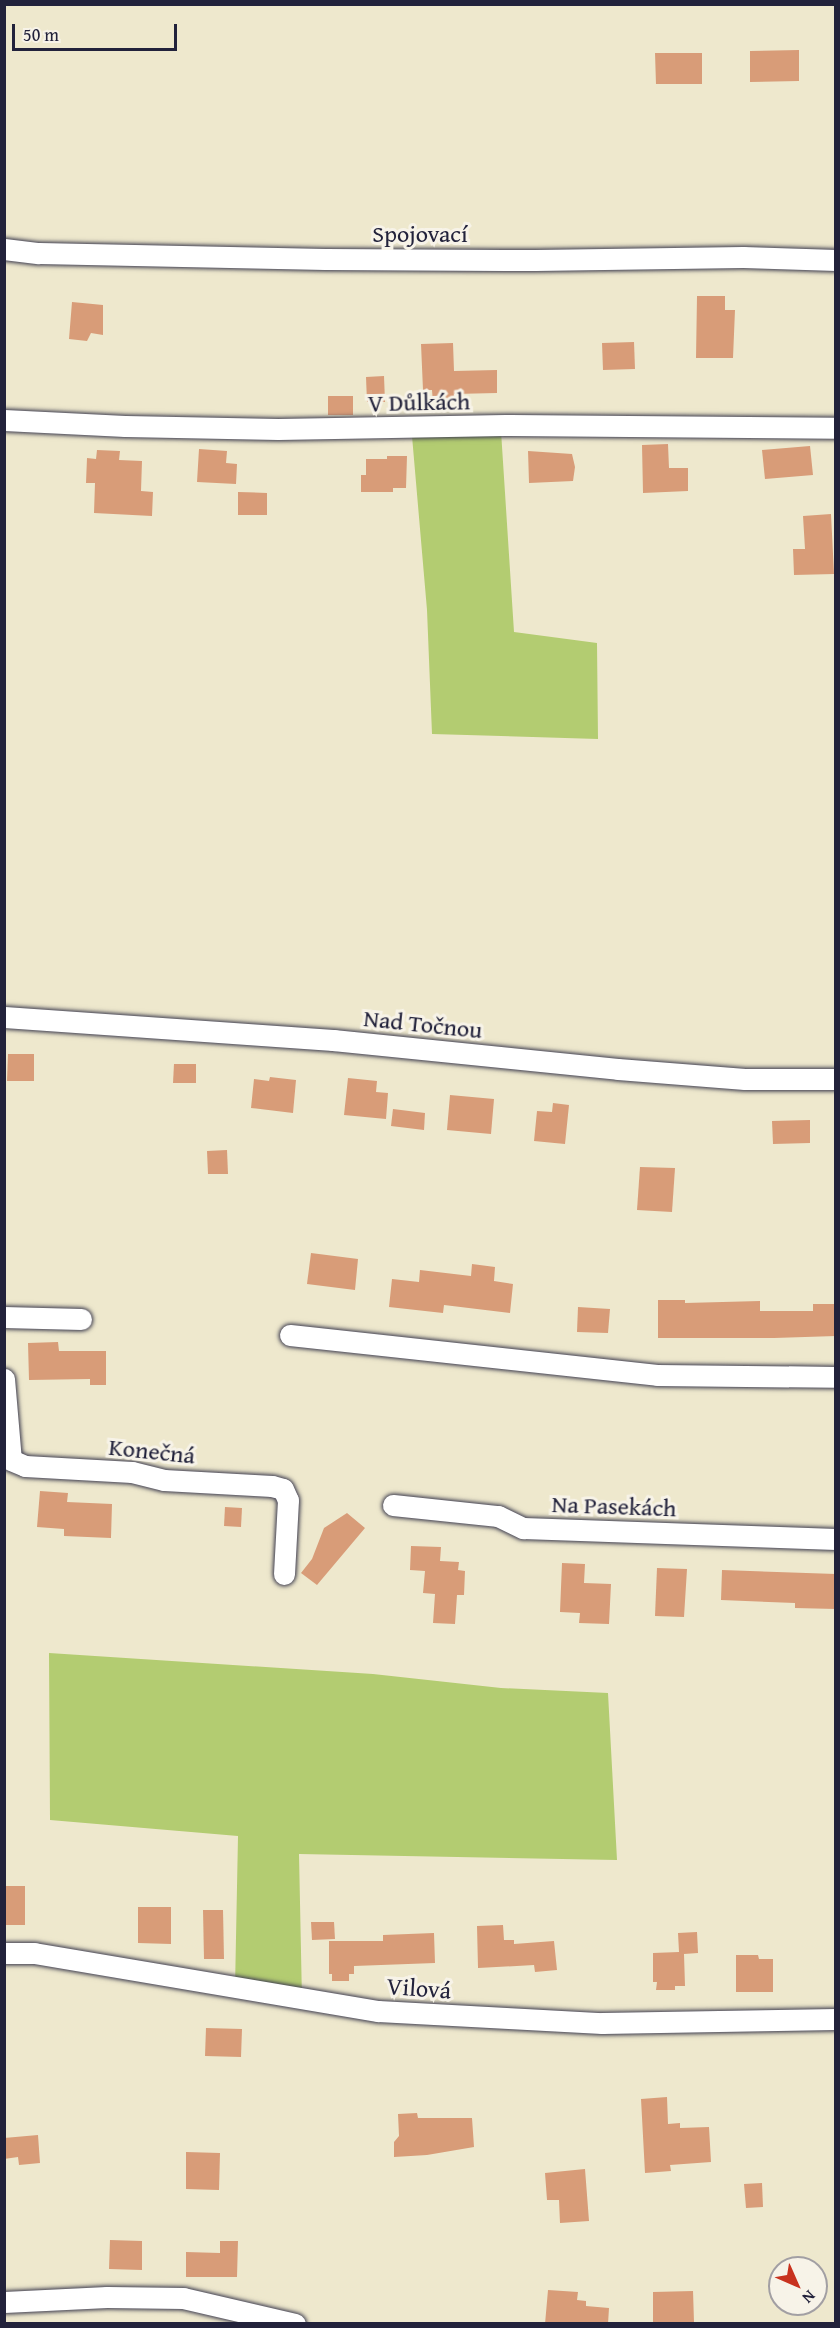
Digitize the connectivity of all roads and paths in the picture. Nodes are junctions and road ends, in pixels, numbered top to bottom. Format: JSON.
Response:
{"nodes":[{"id":1,"x":4,"y":249,"type":"edge"},
{"id":2,"x":836,"y":260,"type":"edge"},
{"id":3,"x":4,"y":420,"type":"edge"},
{"id":4,"x":836,"y":428,"type":"edge"},
{"id":5,"x":4,"y":1017,"type":"edge"},
{"id":6,"x":836,"y":1079,"type":"edge"},
{"id":7,"x":4,"y":1317,"type":"edge"},
{"id":8,"x":81,"y":1319,"type":"dead end"},
{"id":9,"x":290,"y":1335,"type":"dead end"},
{"id":10,"x":836,"y":1377,"type":"edge"},
{"id":11,"x":4,"y":1379,"type":"edge"},
{"id":12,"x":393,"y":1505,"type":"dead end"},
{"id":13,"x":836,"y":1539,"type":"edge"},
{"id":14,"x":284,"y":1574,"type":"dead end"},
{"id":15,"x":4,"y":1953,"type":"edge"},
{"id":16,"x":836,"y":2019,"type":"edge"},
{"id":17,"x":4,"y":2302,"type":"edge"},
{"id":18,"x":295,"y":2324,"type":"edge"}],
"edges":[{"from":1,"to":2,"type":"street","name":"Spojovací"},
{"from":3,"to":4,"type":"street","name":"V Důlkách"},
{"from":5,"to":6,"type":"street","name":"Nad Točnou"},
{"from":7,"to":8,"type":"street"},
{"from":9,"to":10,"type":"street"},
{"from":11,"to":14,"type":"street","name":"Konečná"},
{"from":12,"to":13,"type":"street","name":"Na Pasekách"},
{"from":15,"to":16,"type":"street","name":"Vilová"},
{"from":17,"to":18,"type":"street"}]}
